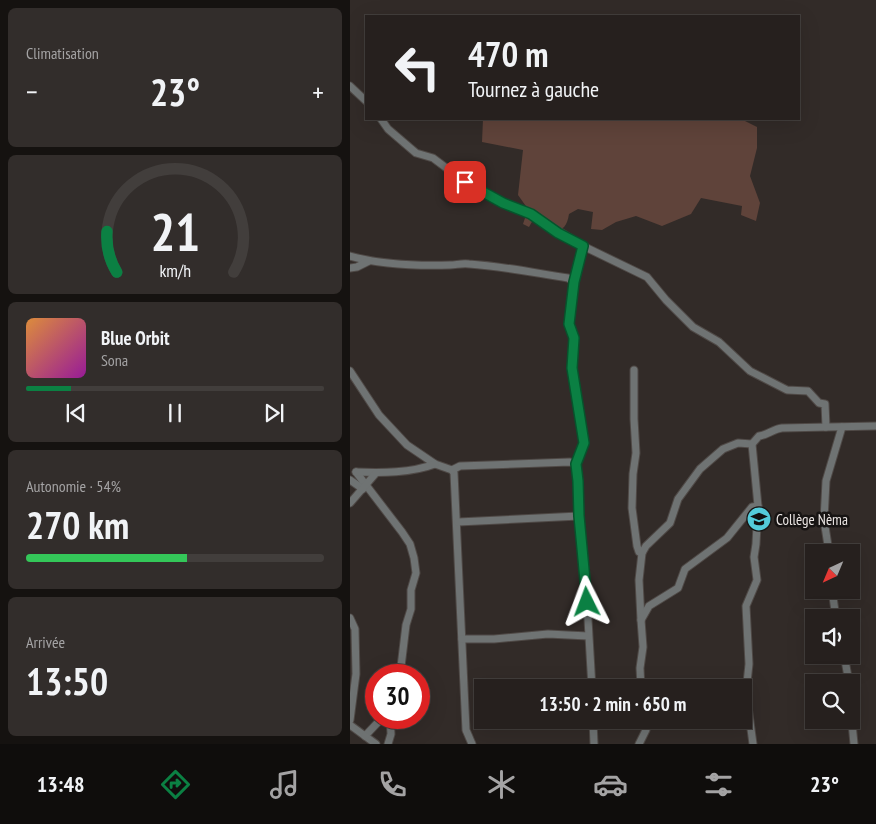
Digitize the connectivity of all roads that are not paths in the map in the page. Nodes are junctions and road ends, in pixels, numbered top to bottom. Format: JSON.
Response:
{"nodes":[{"id":1,"x":350,"y":86,"type":"edge"},
{"id":2,"x":365,"y":100,"type":"edge"},
{"id":3,"x":382,"y":120,"type":"edge"},
{"id":4,"x":583,"y":246,"type":"junction"},
{"id":5,"x":350,"y":256,"type":"edge"},
{"id":6,"x":369,"y":261,"type":"junction"},
{"id":7,"x":350,"y":268,"type":"edge"},
{"id":8,"x":574,"y":282,"type":"junction"},
{"id":9,"x":634,"y":370,"type":"dead end"},
{"id":10,"x":350,"y":371,"type":"edge"},
{"id":11,"x":876,"y":426,"type":"edge"},
{"id":12,"x":826,"y":427,"type":"junction"},
{"id":13,"x":842,"y":427,"type":"junction"},
{"id":14,"x":752,"y":444,"type":"junction"},
{"id":15,"x":435,"y":464,"type":"junction"},
{"id":16,"x":576,"y":464,"type":"junction"},
{"id":17,"x":452,"y":470,"type":"junction"},
{"id":18,"x":376,"y":473,"type":"junction"},
{"id":19,"x":350,"y":480,"type":"edge"},
{"id":20,"x":364,"y":488,"type":"junction"},
{"id":21,"x":350,"y":502,"type":"edge"},
{"id":22,"x":758,"y":506,"type":"junction"},
{"id":23,"x":579,"y":516,"type":"junction"},
{"id":24,"x":458,"y":522,"type":"junction"},
{"id":25,"x":828,"y":544,"type":"edge"},
{"id":26,"x":642,"y":553,"type":"junction"},
{"id":27,"x":350,"y":618,"type":"edge"},
{"id":28,"x":641,"y":620,"type":"junction"},
{"id":29,"x":588,"y":636,"type":"junction"},
{"id":30,"x":462,"y":639,"type":"junction"},
{"id":31,"x":401,"y":664,"type":"edge"},
{"id":32,"x":591,"y":679,"type":"edge"},
{"id":33,"x":640,"y":679,"type":"edge"},
{"id":34,"x":350,"y":720,"type":"edge"},
{"id":35,"x":350,"y":725,"type":"edge"},
{"id":36,"x":370,"y":729,"type":"edge"},
{"id":37,"x":391,"y":729,"type":"edge"},
{"id":38,"x":593,"y":729,"type":"edge"},
{"id":39,"x":646,"y":729,"type":"edge"},
{"id":40,"x":853,"y":729,"type":"edge"},
{"id":41,"x":366,"y":736,"type":"junction"},
{"id":42,"x":376,"y":744,"type":"edge"},
{"id":43,"x":388,"y":744,"type":"edge"},
{"id":44,"x":472,"y":744,"type":"edge"},
{"id":45,"x":594,"y":744,"type":"edge"},
{"id":46,"x":638,"y":744,"type":"edge"},
{"id":47,"x":753,"y":744,"type":"edge"},
{"id":48,"x":854,"y":744,"type":"edge"}],
"edges":[{"from":1,"to":2,"type":"street"},
{"from":3,"to":4,"type":"street"},
{"from":4,"to":8,"type":"street"},
{"from":4,"to":12,"type":"street"},
{"from":5,"to":6,"type":"street"},
{"from":6,"to":7,"type":"street"},
{"from":6,"to":8,"type":"street"},
{"from":8,"to":16,"type":"street"},
{"from":9,"to":26,"type":"street"},
{"from":10,"to":15,"type":"street"},
{"from":11,"to":13,"type":"street"},
{"from":12,"to":13,"type":"street"},
{"from":12,"to":14,"type":"street"},
{"from":13,"to":25,"type":"street"},
{"from":14,"to":22,"type":"street"},
{"from":14,"to":26,"type":"street"},
{"from":15,"to":17,"type":"street"},
{"from":15,"to":18,"type":"street"},
{"from":16,"to":17,"type":"street"},
{"from":16,"to":23,"type":"street"},
{"from":17,"to":24,"type":"street"},
{"from":18,"to":20,"type":"street"},
{"from":18,"to":20,"type":"street"},
{"from":19,"to":20,"type":"street"},
{"from":20,"to":21,"type":"street"},
{"from":20,"to":31,"type":"street"},
{"from":22,"to":28,"type":"street"},
{"from":22,"to":47,"type":"street"},
{"from":23,"to":24,"type":"street"},
{"from":23,"to":29,"type":"street"},
{"from":24,"to":30,"type":"street"},
{"from":26,"to":28,"type":"street"},
{"from":27,"to":34,"type":"street"},
{"from":28,"to":33,"type":"street"},
{"from":29,"to":30,"type":"street"},
{"from":29,"to":32,"type":"street"},
{"from":30,"to":44,"type":"street"},
{"from":35,"to":41,"type":"street"},
{"from":36,"to":41,"type":"street"},
{"from":37,"to":43,"type":"street"},
{"from":38,"to":45,"type":"street"},
{"from":39,"to":46,"type":"street"},
{"from":40,"to":48,"type":"street"},
{"from":41,"to":42,"type":"street"}]}
